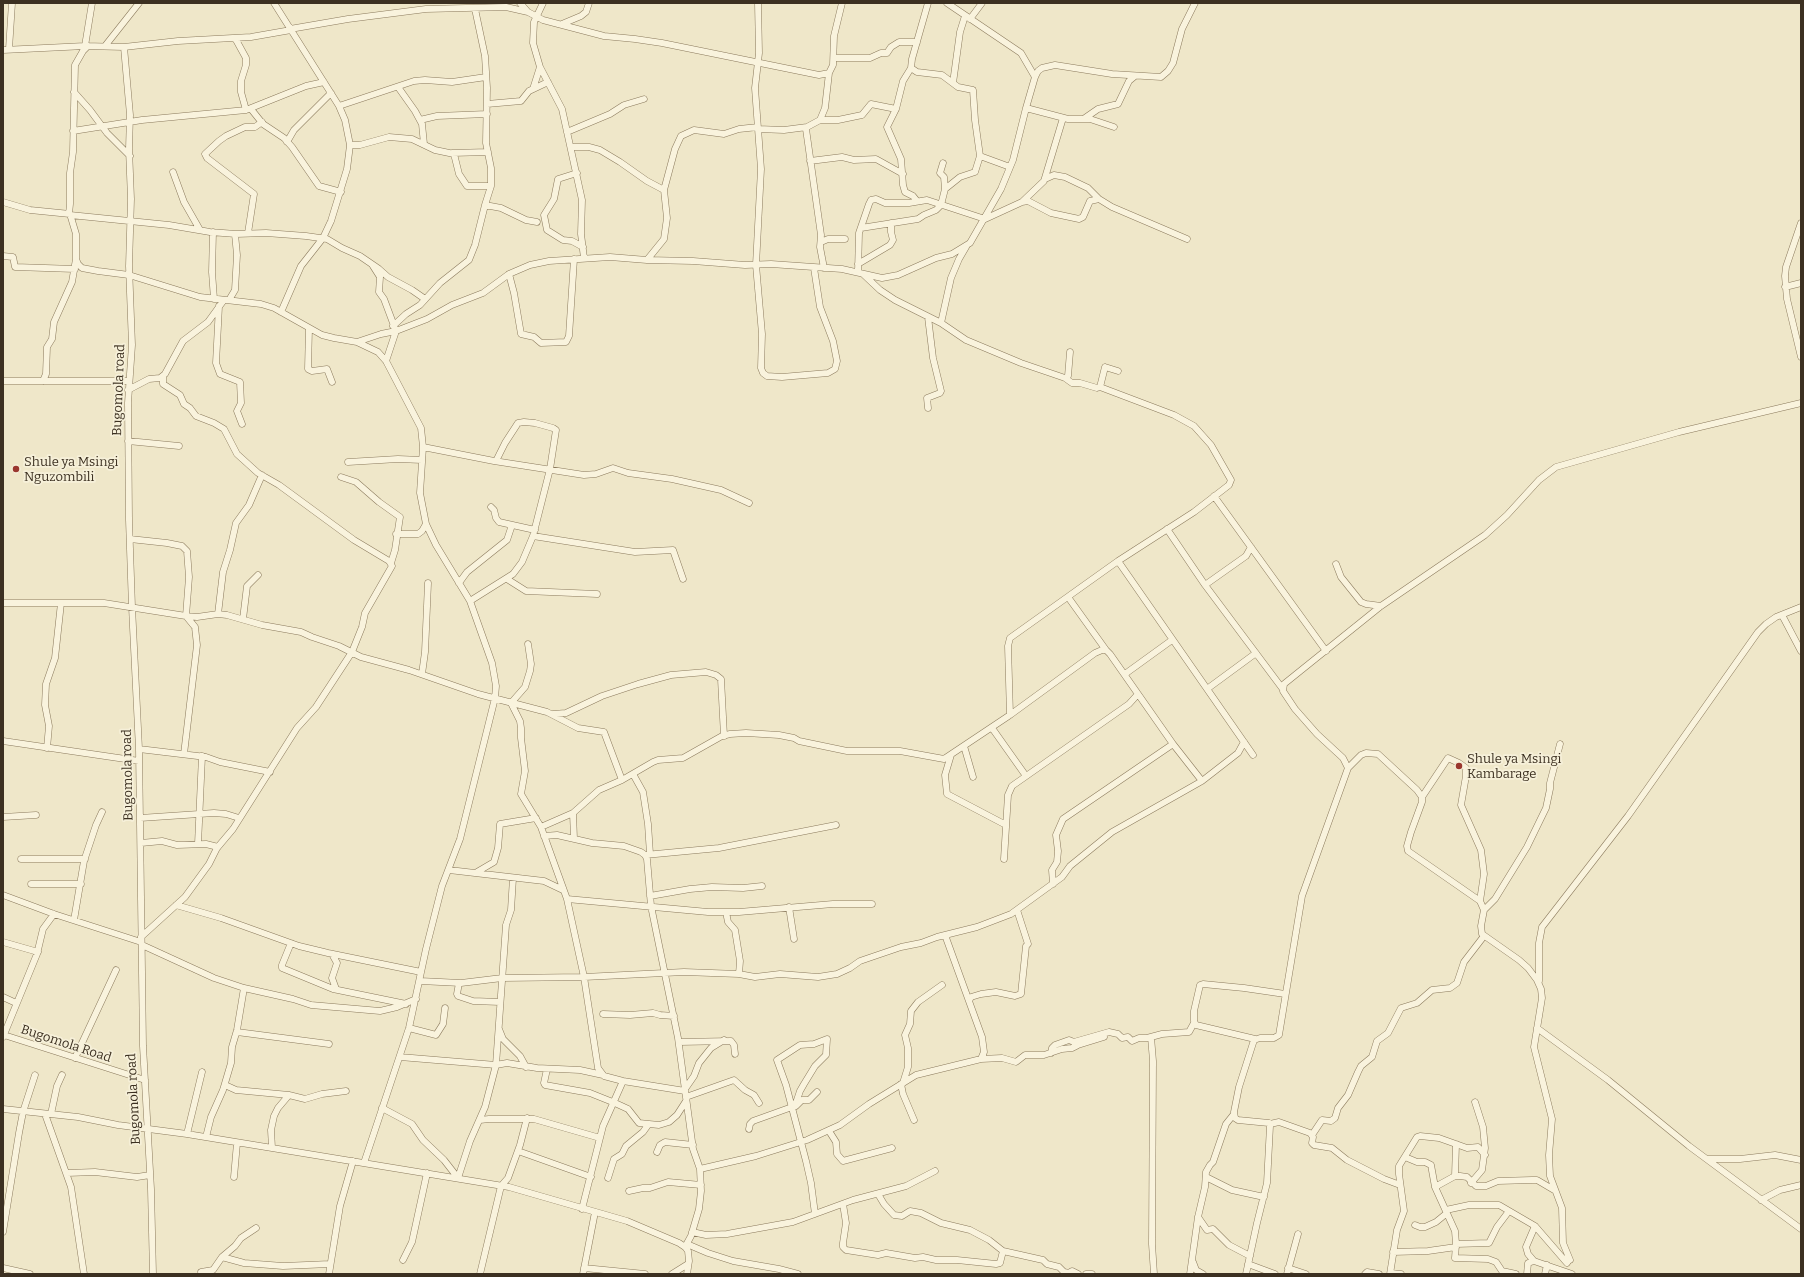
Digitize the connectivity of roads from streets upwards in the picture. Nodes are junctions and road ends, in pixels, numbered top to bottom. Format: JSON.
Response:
{"nodes":[{"id":1,"x":12,"y":3,"type":"edge"},
{"id":2,"x":92,"y":3,"type":"edge"},
{"id":3,"x":139,"y":3,"type":"edge"},
{"id":4,"x":274,"y":3,"type":"edge"},
{"id":5,"x":520,"y":3,"type":"edge"},
{"id":6,"x":543,"y":3,"type":"edge"},
{"id":7,"x":589,"y":3,"type":"edge"},
{"id":8,"x":758,"y":3,"type":"edge"},
{"id":9,"x":842,"y":3,"type":"edge"},
{"id":10,"x":928,"y":3,"type":"edge"},
{"id":11,"x":947,"y":3,"type":"edge"},
{"id":12,"x":982,"y":3,"type":"edge"},
{"id":13,"x":1195,"y":3,"type":"edge"},
{"id":14,"x":446,"y":6,"type":"edge"},
{"id":15,"x":475,"y":9,"type":"junction"},
{"id":16,"x":528,"y":12,"type":"junction"},
{"id":17,"x":536,"y":17,"type":"junction"},
{"id":18,"x":968,"y":18,"type":"junction"},
{"id":19,"x":562,"y":24,"type":"junction"},
{"id":20,"x":291,"y":30,"type":"junction"},
{"id":21,"x":235,"y":38,"type":"junction"},
{"id":22,"x":917,"y":42,"type":"junction"},
{"id":23,"x":86,"y":46,"type":"junction"},
{"id":24,"x":105,"y":46,"type":"junction"},
{"id":25,"x":124,"y":46,"type":"junction"},
{"id":26,"x":6,"y":50,"type":"edge"},
{"id":27,"x":834,"y":58,"type":"junction"},
{"id":28,"x":758,"y":63,"type":"junction"},
{"id":29,"x":540,"y":67,"type":"junction"},
{"id":30,"x":912,"y":68,"type":"junction"},
{"id":31,"x":829,"y":73,"type":"junction"},
{"id":32,"x":486,"y":76,"type":"junction"},
{"id":33,"x":1135,"y":76,"type":"junction"},
{"id":34,"x":1035,"y":77,"type":"junction"},
{"id":35,"x":324,"y":82,"type":"junction"},
{"id":36,"x":548,"y":82,"type":"junction"},
{"id":37,"x":953,"y":83,"type":"junction"},
{"id":38,"x":398,"y":87,"type":"junction"},
{"id":39,"x":532,"y":89,"type":"junction"},
{"id":40,"x":74,"y":92,"type":"junction"},
{"id":41,"x":331,"y":93,"type":"junction"},
{"id":42,"x":644,"y":99,"type":"dead end"},
{"id":43,"x":487,"y":104,"type":"junction"},
{"id":44,"x":339,"y":106,"type":"junction"},
{"id":45,"x":1026,"y":108,"type":"junction"},
{"id":46,"x":248,"y":109,"type":"junction"},
{"id":47,"x":896,"y":109,"type":"junction"},
{"id":48,"x":487,"y":114,"type":"junction"},
{"id":49,"x":1063,"y":118,"type":"junction"},
{"id":50,"x":1085,"y":118,"type":"junction"},
{"id":51,"x":420,"y":120,"type":"junction"},
{"id":52,"x":820,"y":120,"type":"junction"},
{"id":53,"x":262,"y":122,"type":"junction"},
{"id":54,"x":130,"y":123,"type":"junction"},
{"id":55,"x":102,"y":127,"type":"junction"},
{"id":56,"x":807,"y":127,"type":"junction"},
{"id":57,"x":1114,"y":127,"type":"dead end"},
{"id":58,"x":758,"y":128,"type":"junction"},
{"id":59,"x":73,"y":131,"type":"junction"},
{"id":60,"x":567,"y":132,"type":"junction"},
{"id":61,"x":287,"y":142,"type":"junction"},
{"id":62,"x":424,"y":144,"type":"junction"},
{"id":63,"x":350,"y":145,"type":"junction"},
{"id":64,"x":571,"y":147,"type":"junction"},
{"id":65,"x":488,"y":152,"type":"junction"},
{"id":66,"x":452,"y":153,"type":"junction"},
{"id":67,"x":130,"y":156,"type":"junction"},
{"id":68,"x":980,"y":156,"type":"junction"},
{"id":69,"x":810,"y":162,"type":"junction"},
{"id":70,"x":943,"y":163,"type":"dead end"},
{"id":71,"x":1010,"y":167,"type":"junction"},
{"id":72,"x":173,"y":172,"type":"dead end"},
{"id":73,"x":577,"y":173,"type":"junction"},
{"id":74,"x":903,"y":174,"type":"junction"},
{"id":75,"x":1045,"y":179,"type":"junction"},
{"id":76,"x":491,"y":186,"type":"junction"},
{"id":77,"x":945,"y":189,"type":"junction"},
{"id":78,"x":664,"y":190,"type":"junction"},
{"id":79,"x":341,"y":192,"type":"junction"},
{"id":80,"x":1099,"y":199,"type":"junction"},
{"id":81,"x":917,"y":201,"type":"junction"},
{"id":82,"x":3,"y":202,"type":"edge"},
{"id":83,"x":1022,"y":202,"type":"junction"},
{"id":84,"x":484,"y":205,"type":"junction"},
{"id":85,"x":940,"y":205,"type":"junction"},
{"id":86,"x":69,"y":214,"type":"junction"},
{"id":87,"x":985,"y":218,"type":"junction"},
{"id":88,"x":131,"y":221,"type":"junction"},
{"id":89,"x":537,"y":222,"type":"dead end"},
{"id":90,"x":891,"y":223,"type":"junction"},
{"id":91,"x":1801,"y":223,"type":"edge"},
{"id":92,"x":861,"y":228,"type":"junction"},
{"id":93,"x":200,"y":230,"type":"junction"},
{"id":94,"x":213,"y":232,"type":"junction"},
{"id":95,"x":248,"y":233,"type":"junction"},
{"id":96,"x":235,"y":234,"type":"junction"},
{"id":97,"x":323,"y":238,"type":"junction"},
{"id":98,"x":845,"y":239,"type":"dead end"},
{"id":99,"x":1186,"y":239,"type":"dead end"},
{"id":100,"x":821,"y":242,"type":"junction"},
{"id":101,"x":967,"y":246,"type":"junction"},
{"id":102,"x":583,"y":247,"type":"junction"},
{"id":103,"x":3,"y":256,"type":"edge"},
{"id":104,"x":584,"y":258,"type":"junction"},
{"id":105,"x":76,"y":259,"type":"junction"},
{"id":106,"x":574,"y":259,"type":"junction"},
{"id":107,"x":647,"y":260,"type":"junction"},
{"id":108,"x":372,"y":263,"type":"junction"},
{"id":109,"x":858,"y":264,"type":"junction"},
{"id":110,"x":756,"y":265,"type":"junction"},
{"id":111,"x":814,"y":268,"type":"junction"},
{"id":112,"x":824,"y":268,"type":"junction"},
{"id":113,"x":74,"y":269,"type":"junction"},
{"id":114,"x":860,"y":272,"type":"junction"},
{"id":115,"x":509,"y":274,"type":"junction"},
{"id":116,"x":129,"y":275,"type":"junction"},
{"id":117,"x":1801,"y":283,"type":"edge"},
{"id":118,"x":1785,"y":287,"type":"junction"},
{"id":119,"x":214,"y":299,"type":"junction"},
{"id":120,"x":425,"y":299,"type":"junction"},
{"id":121,"x":226,"y":300,"type":"junction"},
{"id":122,"x":220,"y":306,"type":"junction"},
{"id":123,"x":281,"y":312,"type":"junction"},
{"id":124,"x":928,"y":317,"type":"junction"},
{"id":125,"x":941,"y":323,"type":"junction"},
{"id":126,"x":308,"y":328,"type":"junction"},
{"id":127,"x":394,"y":329,"type":"junction"},
{"id":128,"x":357,"y":342,"type":"junction"},
{"id":129,"x":1070,"y":352,"type":"dead end"},
{"id":130,"x":1801,"y":357,"type":"edge"},
{"id":131,"x":386,"y":361,"type":"junction"},
{"id":132,"x":1118,"y":371,"type":"dead end"},
{"id":133,"x":163,"y":376,"type":"junction"},
{"id":134,"x":1064,"y":378,"type":"junction"},
{"id":135,"x":3,"y":381,"type":"edge"},
{"id":136,"x":43,"y":381,"type":"junction"},
{"id":137,"x":129,"y":381,"type":"junction"},
{"id":138,"x":332,"y":382,"type":"dead end"},
{"id":139,"x":1100,"y":387,"type":"junction"},
{"id":140,"x":128,"y":390,"type":"junction"},
{"id":141,"x":1801,"y":404,"type":"edge"},
{"id":142,"x":928,"y":408,"type":"dead end"},
{"id":143,"x":242,"y":424,"type":"dead end"},
{"id":144,"x":128,"y":441,"type":"junction"},
{"id":145,"x":179,"y":446,"type":"dead end"},
{"id":146,"x":423,"y":447,"type":"junction"},
{"id":147,"x":422,"y":460,"type":"junction"},
{"id":148,"x":496,"y":461,"type":"junction"},
{"id":149,"x":348,"y":462,"type":"dead end"},
{"id":150,"x":550,"y":469,"type":"junction"},
{"id":151,"x":262,"y":475,"type":"junction"},
{"id":152,"x":341,"y":477,"type":"dead end"},
{"id":153,"x":1214,"y":496,"type":"junction"},
{"id":154,"x":750,"y":503,"type":"dead end"},
{"id":155,"x":490,"y":507,"type":"dead end"},
{"id":156,"x":426,"y":524,"type":"junction"},
{"id":157,"x":512,"y":525,"type":"junction"},
{"id":158,"x":1168,"y":529,"type":"junction"},
{"id":159,"x":534,"y":533,"type":"junction"},
{"id":160,"x":396,"y":534,"type":"junction"},
{"id":161,"x":130,"y":539,"type":"junction"},
{"id":162,"x":1252,"y":547,"type":"junction"},
{"id":163,"x":1118,"y":561,"type":"junction"},
{"id":164,"x":391,"y":563,"type":"junction"},
{"id":165,"x":1336,"y":564,"type":"dead end"},
{"id":166,"x":258,"y":575,"type":"dead end"},
{"id":167,"x":507,"y":579,"type":"junction"},
{"id":168,"x":684,"y":579,"type":"dead end"},
{"id":169,"x":428,"y":583,"type":"dead end"},
{"id":170,"x":459,"y":583,"type":"junction"},
{"id":171,"x":1205,"y":585,"type":"junction"},
{"id":172,"x":597,"y":594,"type":"dead end"},
{"id":173,"x":1068,"y":597,"type":"junction"},
{"id":174,"x":470,"y":601,"type":"junction"},
{"id":175,"x":3,"y":603,"type":"edge"},
{"id":176,"x":61,"y":603,"type":"junction"},
{"id":177,"x":1381,"y":606,"type":"junction"},
{"id":178,"x":132,"y":607,"type":"junction"},
{"id":179,"x":1801,"y":607,"type":"edge"},
{"id":180,"x":218,"y":614,"type":"junction"},
{"id":181,"x":1782,"y":615,"type":"junction"},
{"id":182,"x":186,"y":616,"type":"junction"},
{"id":183,"x":243,"y":619,"type":"junction"},
{"id":184,"x":1172,"y":640,"type":"junction"},
{"id":185,"x":528,"y":644,"type":"dead end"},
{"id":186,"x":1106,"y":650,"type":"junction"},
{"id":187,"x":1326,"y":651,"type":"junction"},
{"id":188,"x":1801,"y":651,"type":"edge"},
{"id":189,"x":352,"y":652,"type":"junction"},
{"id":190,"x":1256,"y":654,"type":"junction"},
{"id":191,"x":422,"y":674,"type":"junction"},
{"id":192,"x":1125,"y":674,"type":"junction"},
{"id":193,"x":1282,"y":688,"type":"junction"},
{"id":194,"x":1207,"y":689,"type":"junction"},
{"id":195,"x":1138,"y":694,"type":"junction"},
{"id":196,"x":495,"y":698,"type":"junction"},
{"id":197,"x":511,"y":703,"type":"junction"},
{"id":198,"x":553,"y":714,"type":"junction"},
{"id":199,"x":1010,"y":715,"type":"junction"},
{"id":200,"x":992,"y":728,"type":"junction"},
{"id":201,"x":724,"y":736,"type":"junction"},
{"id":202,"x":3,"y":740,"type":"edge"},
{"id":203,"x":1244,"y":742,"type":"junction"},
{"id":204,"x":1173,"y":744,"type":"junction"},
{"id":205,"x":1560,"y":744,"type":"dead end"},
{"id":206,"x":964,"y":746,"type":"junction"},
{"id":207,"x":47,"y":748,"type":"junction"},
{"id":208,"x":139,"y":749,"type":"junction"},
{"id":209,"x":184,"y":754,"type":"junction"},
{"id":210,"x":952,"y":755,"type":"junction"},
{"id":211,"x":1253,"y":755,"type":"dead end"},
{"id":212,"x":202,"y":756,"type":"junction"},
{"id":213,"x":139,"y":761,"type":"junction"},
{"id":214,"x":1348,"y":768,"type":"junction"},
{"id":215,"x":270,"y":772,"type":"junction"},
{"id":216,"x":633,"y":774,"type":"junction"},
{"id":217,"x":973,"y":776,"type":"dead end"},
{"id":218,"x":1026,"y":776,"type":"junction"},
{"id":219,"x":622,"y":780,"type":"junction"},
{"id":220,"x":1202,"y":781,"type":"junction"},
{"id":221,"x":1422,"y":797,"type":"junction"},
{"id":222,"x":102,"y":812,"type":"dead end"},
{"id":223,"x":573,"y":812,"type":"junction"},
{"id":224,"x":199,"y":814,"type":"junction"},
{"id":225,"x":36,"y":815,"type":"dead end"},
{"id":226,"x":3,"y":817,"type":"edge"},
{"id":227,"x":140,"y":818,"type":"junction"},
{"id":228,"x":239,"y":818,"type":"junction"},
{"id":229,"x":536,"y":818,"type":"junction"},
{"id":230,"x":836,"y":825,"type":"dead end"},
{"id":231,"x":1006,"y":825,"type":"junction"},
{"id":232,"x":541,"y":827,"type":"junction"},
{"id":233,"x":544,"y":836,"type":"junction"},
{"id":234,"x":574,"y":839,"type":"junction"},
{"id":235,"x":141,"y":843,"type":"junction"},
{"id":236,"x":198,"y":844,"type":"junction"},
{"id":237,"x":218,"y":847,"type":"junction"},
{"id":238,"x":647,"y":854,"type":"junction"},
{"id":239,"x":85,"y":858,"type":"junction"},
{"id":240,"x":1004,"y":859,"type":"dead end"},
{"id":241,"x":21,"y":860,"type":"dead end"},
{"id":242,"x":449,"y":870,"type":"junction"},
{"id":243,"x":477,"y":872,"type":"junction"},
{"id":244,"x":513,"y":878,"type":"junction"},
{"id":245,"x":31,"y":884,"type":"dead end"},
{"id":246,"x":81,"y":884,"type":"junction"},
{"id":247,"x":1053,"y":884,"type":"junction"},
{"id":248,"x":762,"y":886,"type":"dead end"},
{"id":249,"x":563,"y":890,"type":"junction"},
{"id":250,"x":3,"y":895,"type":"edge"},
{"id":251,"x":650,"y":896,"type":"junction"},
{"id":252,"x":567,"y":899,"type":"junction"},
{"id":253,"x":1480,"y":902,"type":"junction"},
{"id":254,"x":872,"y":904,"type":"dead end"},
{"id":255,"x":176,"y":905,"type":"junction"},
{"id":256,"x":651,"y":906,"type":"junction"},
{"id":257,"x":789,"y":907,"type":"junction"},
{"id":258,"x":1017,"y":910,"type":"junction"},
{"id":259,"x":1484,"y":910,"type":"junction"},
{"id":260,"x":726,"y":912,"type":"junction"},
{"id":261,"x":54,"y":914,"type":"junction"},
{"id":262,"x":74,"y":920,"type":"junction"},
{"id":263,"x":945,"y":935,"type":"junction"},
{"id":264,"x":1484,"y":936,"type":"junction"},
{"id":265,"x":794,"y":939,"type":"dead end"},
{"id":266,"x":141,"y":941,"type":"junction"},
{"id":267,"x":3,"y":942,"type":"edge"},
{"id":268,"x":291,"y":943,"type":"junction"},
{"id":269,"x":38,"y":952,"type":"junction"},
{"id":270,"x":332,"y":954,"type":"junction"},
{"id":271,"x":116,"y":970,"type":"dead end"},
{"id":272,"x":421,"y":972,"type":"junction"},
{"id":273,"x":665,"y":974,"type":"junction"},
{"id":274,"x":739,"y":974,"type":"junction"},
{"id":275,"x":584,"y":977,"type":"junction"},
{"id":276,"x":502,"y":978,"type":"junction"},
{"id":277,"x":420,"y":981,"type":"junction"},
{"id":278,"x":459,"y":983,"type":"junction"},
{"id":279,"x":1539,"y":983,"type":"junction"},
{"id":280,"x":942,"y":985,"type":"dead end"},
{"id":281,"x":244,"y":988,"type":"junction"},
{"id":282,"x":336,"y":990,"type":"junction"},
{"id":283,"x":1285,"y":994,"type":"junction"},
{"id":284,"x":3,"y":997,"type":"edge"},
{"id":285,"x":416,"y":999,"type":"junction"},
{"id":286,"x":969,"y":1001,"type":"junction"},
{"id":287,"x":500,"y":1002,"type":"junction"},
{"id":288,"x":16,"y":1003,"type":"junction"},
{"id":289,"x":406,"y":1004,"type":"junction"},
{"id":290,"x":445,"y":1008,"type":"dead end"},
{"id":291,"x":604,"y":1014,"type":"dead end"},
{"id":292,"x":674,"y":1016,"type":"junction"},
{"id":293,"x":1194,"y":1023,"type":"junction"},
{"id":294,"x":498,"y":1026,"type":"junction"},
{"id":295,"x":409,"y":1028,"type":"junction"},
{"id":296,"x":1537,"y":1028,"type":"junction"},
{"id":297,"x":237,"y":1032,"type":"junction"},
{"id":298,"x":3,"y":1036,"type":"edge"},
{"id":299,"x":1151,"y":1037,"type":"junction"},
{"id":300,"x":1255,"y":1039,"type":"junction"},
{"id":301,"x":724,"y":1040,"type":"junction"},
{"id":302,"x":679,"y":1042,"type":"junction"},
{"id":303,"x":329,"y":1044,"type":"dead end"},
{"id":304,"x":735,"y":1054,"type":"dead end"},
{"id":305,"x":75,"y":1058,"type":"junction"},
{"id":306,"x":400,"y":1058,"type":"junction"},
{"id":307,"x":981,"y":1059,"type":"junction"},
{"id":308,"x":496,"y":1065,"type":"junction"},
{"id":309,"x":526,"y":1067,"type":"junction"},
{"id":310,"x":547,"y":1069,"type":"junction"},
{"id":311,"x":202,"y":1072,"type":"dead end"},
{"id":312,"x":35,"y":1075,"type":"dead end"},
{"id":313,"x":62,"y":1075,"type":"dead end"},
{"id":314,"x":603,"y":1075,"type":"junction"},
{"id":315,"x":145,"y":1080,"type":"junction"},
{"id":316,"x":623,"y":1081,"type":"junction"},
{"id":317,"x":902,"y":1083,"type":"junction"},
{"id":318,"x":224,"y":1085,"type":"junction"},
{"id":319,"x":346,"y":1091,"type":"dead end"},
{"id":320,"x":817,"y":1092,"type":"dead end"},
{"id":321,"x":289,"y":1095,"type":"junction"},
{"id":322,"x":685,"y":1095,"type":"junction"},
{"id":323,"x":615,"y":1102,"type":"junction"},
{"id":324,"x":1475,"y":1102,"type":"dead end"},
{"id":325,"x":759,"y":1103,"type":"dead end"},
{"id":326,"x":382,"y":1108,"type":"junction"},
{"id":327,"x":793,"y":1108,"type":"junction"},
{"id":328,"x":3,"y":1109,"type":"edge"},
{"id":329,"x":23,"y":1112,"type":"junction"},
{"id":330,"x":48,"y":1114,"type":"junction"},
{"id":331,"x":1234,"y":1114,"type":"junction"},
{"id":332,"x":527,"y":1118,"type":"junction"},
{"id":333,"x":480,"y":1120,"type":"junction"},
{"id":334,"x":914,"y":1120,"type":"dead end"},
{"id":335,"x":1270,"y":1124,"type":"junction"},
{"id":336,"x":648,"y":1125,"type":"junction"},
{"id":337,"x":147,"y":1129,"type":"junction"},
{"id":338,"x":750,"y":1129,"type":"dead end"},
{"id":339,"x":829,"y":1131,"type":"junction"},
{"id":340,"x":187,"y":1134,"type":"junction"},
{"id":341,"x":1312,"y":1135,"type":"junction"},
{"id":342,"x":206,"y":1137,"type":"junction"},
{"id":343,"x":600,"y":1138,"type":"junction"},
{"id":344,"x":801,"y":1142,"type":"junction"},
{"id":345,"x":237,"y":1143,"type":"junction"},
{"id":346,"x":1456,"y":1144,"type":"junction"},
{"id":347,"x":692,"y":1145,"type":"junction"},
{"id":348,"x":272,"y":1148,"type":"junction"},
{"id":349,"x":892,"y":1148,"type":"dead end"},
{"id":350,"x":518,"y":1151,"type":"junction"},
{"id":351,"x":657,"y":1152,"type":"dead end"},
{"id":352,"x":1485,"y":1155,"type":"junction"},
{"id":353,"x":1405,"y":1157,"type":"junction"},
{"id":354,"x":1707,"y":1159,"type":"junction"},
{"id":355,"x":1801,"y":1160,"type":"edge"},
{"id":356,"x":353,"y":1161,"type":"junction"},
{"id":357,"x":364,"y":1163,"type":"junction"},
{"id":358,"x":700,"y":1169,"type":"junction"},
{"id":359,"x":935,"y":1172,"type":"dead end"},
{"id":360,"x":67,"y":1173,"type":"junction"},
{"id":361,"x":427,"y":1173,"type":"junction"},
{"id":362,"x":150,"y":1175,"type":"junction"},
{"id":363,"x":1478,"y":1175,"type":"junction"},
{"id":364,"x":1455,"y":1176,"type":"junction"},
{"id":365,"x":234,"y":1177,"type":"dead end"},
{"id":366,"x":591,"y":1177,"type":"junction"},
{"id":367,"x":1206,"y":1177,"type":"junction"},
{"id":368,"x":458,"y":1178,"type":"junction"},
{"id":369,"x":608,"y":1178,"type":"dead end"},
{"id":370,"x":1471,"y":1183,"type":"junction"},
{"id":371,"x":701,"y":1185,"type":"junction"},
{"id":372,"x":1400,"y":1185,"type":"junction"},
{"id":373,"x":1801,"y":1185,"type":"edge"},
{"id":374,"x":501,"y":1186,"type":"junction"},
{"id":375,"x":1482,"y":1186,"type":"junction"},
{"id":376,"x":1435,"y":1187,"type":"junction"},
{"id":377,"x":1554,"y":1190,"type":"junction"},
{"id":378,"x":629,"y":1191,"type":"dead end"},
{"id":379,"x":878,"y":1194,"type":"junction"},
{"id":380,"x":1264,"y":1197,"type":"junction"},
{"id":381,"x":1760,"y":1200,"type":"junction"},
{"id":382,"x":843,"y":1204,"type":"junction"},
{"id":383,"x":582,"y":1209,"type":"junction"},
{"id":384,"x":1509,"y":1211,"type":"junction"},
{"id":385,"x":595,"y":1212,"type":"junction"},
{"id":386,"x":1446,"y":1212,"type":"junction"},
{"id":387,"x":815,"y":1214,"type":"junction"},
{"id":388,"x":1198,"y":1217,"type":"junction"},
{"id":389,"x":1415,"y":1224,"type":"dead end"},
{"id":390,"x":1534,"y":1226,"type":"junction"},
{"id":391,"x":256,"y":1228,"type":"dead end"},
{"id":392,"x":1801,"y":1229,"type":"edge"},
{"id":393,"x":3,"y":1232,"type":"edge"},
{"id":394,"x":692,"y":1232,"type":"junction"},
{"id":395,"x":1298,"y":1234,"type":"dead end"},
{"id":396,"x":686,"y":1245,"type":"junction"},
{"id":397,"x":1456,"y":1245,"type":"junction"},
{"id":398,"x":1003,"y":1252,"type":"junction"},
{"id":399,"x":1393,"y":1252,"type":"junction"},
{"id":400,"x":1250,"y":1256,"type":"junction"},
{"id":401,"x":222,"y":1257,"type":"junction"},
{"id":402,"x":403,"y":1260,"type":"dead end"},
{"id":403,"x":1192,"y":1260,"type":"junction"},
{"id":404,"x":1534,"y":1261,"type":"junction"},
{"id":405,"x":330,"y":1264,"type":"junction"},
{"id":406,"x":688,"y":1264,"type":"junction"},
{"id":407,"x":1248,"y":1264,"type":"junction"},
{"id":408,"x":1547,"y":1265,"type":"junction"},
{"id":409,"x":3,"y":1268,"type":"edge"},
{"id":410,"x":583,"y":1271,"type":"edge"},
{"id":411,"x":1288,"y":1271,"type":"edge"},
{"id":412,"x":201,"y":1272,"type":"dead end"},
{"id":413,"x":1390,"y":1273,"type":"edge"},
{"id":414,"x":30,"y":1274,"type":"edge"},
{"id":415,"x":84,"y":1274,"type":"edge"},
{"id":416,"x":153,"y":1274,"type":"edge"},
{"id":417,"x":329,"y":1274,"type":"edge"},
{"id":418,"x":480,"y":1274,"type":"edge"},
{"id":419,"x":645,"y":1274,"type":"edge"},
{"id":420,"x":672,"y":1274,"type":"edge"},
{"id":421,"x":686,"y":1274,"type":"edge"},
{"id":422,"x":798,"y":1274,"type":"edge"},
{"id":423,"x":1078,"y":1274,"type":"edge"},
{"id":424,"x":1086,"y":1274,"type":"edge"},
{"id":425,"x":1092,"y":1274,"type":"edge"},
{"id":426,"x":1154,"y":1274,"type":"edge"},
{"id":427,"x":1190,"y":1274,"type":"edge"},
{"id":428,"x":1203,"y":1274,"type":"edge"},
{"id":429,"x":1246,"y":1274,"type":"edge"},
{"id":430,"x":1274,"y":1274,"type":"edge"},
{"id":431,"x":1306,"y":1274,"type":"edge"},
{"id":432,"x":1365,"y":1274,"type":"edge"},
{"id":433,"x":1379,"y":1274,"type":"edge"},
{"id":434,"x":1401,"y":1274,"type":"edge"},
{"id":435,"x":1516,"y":1274,"type":"edge"},
{"id":436,"x":1527,"y":1274,"type":"edge"},
{"id":437,"x":1545,"y":1274,"type":"edge"},
{"id":438,"x":1572,"y":1274,"type":"edge"}],
"edges":[{"from":1,"to":26,"type":"street"},
{"from":2,"to":23,"type":"street"},
{"from":3,"to":24,"type":"street"},
{"from":4,"to":20,"type":"street"},
{"from":5,"to":16,"type":"street"},
{"from":6,"to":17,"type":"street"},
{"from":7,"to":19,"type":"street"},
{"from":8,"to":28,"type":"street"},
{"from":9,"to":27,"type":"street"},
{"from":10,"to":22,"type":"street"},
{"from":11,"to":18,"type":"street"},
{"from":12,"to":18,"type":"street"},
{"from":13,"to":33,"type":"street"},
{"from":14,"to":15,"type":"street"},
{"from":14,"to":20,"type":"street"},
{"from":15,"to":16,"type":"street"},
{"from":15,"to":32,"type":"street"},
{"from":16,"to":17,"type":"street"},
{"from":17,"to":19,"type":"street"},
{"from":17,"to":29,"type":"street"},
{"from":18,"to":34,"type":"street"},
{"from":18,"to":37,"type":"street"},
{"from":19,"to":28,"type":"street"},
{"from":20,"to":21,"type":"street"},
{"from":20,"to":35,"type":"street"},
{"from":21,"to":25,"type":"street"},
{"from":21,"to":46,"type":"street"},
{"from":22,"to":27,"type":"street"},
{"from":22,"to":30,"type":"street"},
{"from":23,"to":24,"type":"street"},
{"from":23,"to":26,"type":"street"},
{"from":23,"to":40,"type":"street"},
{"from":24,"to":25,"type":"street"},
{"from":25,"to":54,"type":"street","name":"Bugomola road"},
{"from":27,"to":31,"type":"street"},
{"from":28,"to":31,"type":"street"},
{"from":28,"to":58,"type":"street"},
{"from":29,"to":36,"type":"street"},
{"from":29,"to":39,"type":"street"},
{"from":30,"to":37,"type":"street"},
{"from":30,"to":47,"type":"street"},
{"from":31,"to":52,"type":"street"},
{"from":32,"to":38,"type":"street"},
{"from":32,"to":43,"type":"street"},
{"from":33,"to":34,"type":"street"},
{"from":33,"to":50,"type":"street"},
{"from":34,"to":45,"type":"street"},
{"from":35,"to":41,"type":"street"},
{"from":35,"to":46,"type":"street"},
{"from":36,"to":39,"type":"street"},
{"from":36,"to":60,"type":"street"},
{"from":37,"to":68,"type":"street"},
{"from":38,"to":44,"type":"street"},
{"from":38,"to":51,"type":"street"},
{"from":39,"to":43,"type":"street"},
{"from":40,"to":55,"type":"street"},
{"from":40,"to":59,"type":"street"},
{"from":41,"to":44,"type":"street"},
{"from":41,"to":61,"type":"street"},
{"from":42,"to":60,"type":"street"},
{"from":43,"to":48,"type":"street"},
{"from":44,"to":63,"type":"street"},
{"from":45,"to":49,"type":"street"},
{"from":45,"to":71,"type":"street"},
{"from":46,"to":53,"type":"street"},
{"from":46,"to":54,"type":"street"},
{"from":47,"to":52,"type":"street"},
{"from":47,"to":74,"type":"street"},
{"from":48,"to":51,"type":"street"},
{"from":48,"to":65,"type":"street"},
{"from":49,"to":50,"type":"street"},
{"from":49,"to":75,"type":"street"},
{"from":50,"to":57,"type":"street"},
{"from":51,"to":62,"type":"street"},
{"from":52,"to":56,"type":"street"},
{"from":53,"to":61,"type":"street"},
{"from":53,"to":95,"type":"street"},
{"from":54,"to":55,"type":"street"},
{"from":54,"to":67,"type":"street","name":"Bugomola road"},
{"from":55,"to":59,"type":"street"},
{"from":55,"to":67,"type":"street"},
{"from":56,"to":58,"type":"street"},
{"from":56,"to":69,"type":"street"},
{"from":58,"to":78,"type":"street"},
{"from":58,"to":110,"type":"street"},
{"from":59,"to":86,"type":"street"},
{"from":60,"to":64,"type":"street"},
{"from":61,"to":79,"type":"street"},
{"from":62,"to":63,"type":"street"},
{"from":62,"to":66,"type":"street"},
{"from":63,"to":79,"type":"street"},
{"from":64,"to":73,"type":"street"},
{"from":64,"to":78,"type":"street"},
{"from":65,"to":66,"type":"street"},
{"from":65,"to":76,"type":"street"},
{"from":66,"to":76,"type":"street"},
{"from":67,"to":88,"type":"street","name":"Bugomola road"},
{"from":68,"to":71,"type":"street"},
{"from":68,"to":77,"type":"street"},
{"from":69,"to":74,"type":"street"},
{"from":69,"to":100,"type":"street"},
{"from":70,"to":77,"type":"street"},
{"from":71,"to":87,"type":"street"},
{"from":72,"to":93,"type":"street"},
{"from":73,"to":102,"type":"street"},
{"from":73,"to":102,"type":"street"},
{"from":74,"to":81,"type":"street"},
{"from":75,"to":80,"type":"street"},
{"from":75,"to":83,"type":"street"},
{"from":76,"to":84,"type":"street"},
{"from":77,"to":85,"type":"street"},
{"from":78,"to":107,"type":"street"},
{"from":79,"to":97,"type":"street"},
{"from":80,"to":83,"type":"street"},
{"from":80,"to":99,"type":"street"},
{"from":81,"to":85,"type":"street"},
{"from":81,"to":92,"type":"street"},
{"from":82,"to":86,"type":"street"},
{"from":83,"to":87,"type":"street"},
{"from":84,"to":89,"type":"street"},
{"from":84,"to":120,"type":"street"},
{"from":85,"to":87,"type":"street"},
{"from":85,"to":90,"type":"street"},
{"from":86,"to":88,"type":"street"},
{"from":86,"to":105,"type":"street"},
{"from":87,"to":101,"type":"street"},
{"from":88,"to":93,"type":"street"},
{"from":88,"to":116,"type":"street","name":"Bugomola road"},
{"from":90,"to":92,"type":"street"},
{"from":90,"to":109,"type":"street"},
{"from":91,"to":118,"type":"street"},
{"from":92,"to":109,"type":"street"},
{"from":93,"to":94,"type":"street"},
{"from":94,"to":96,"type":"street"},
{"from":94,"to":119,"type":"street"},
{"from":95,"to":96,"type":"street"},
{"from":95,"to":97,"type":"street"},
{"from":96,"to":121,"type":"street"},
{"from":97,"to":108,"type":"street"},
{"from":97,"to":123,"type":"street"},
{"from":98,"to":100,"type":"street"},
{"from":100,"to":112,"type":"street"},
{"from":101,"to":114,"type":"street"},
{"from":101,"to":125,"type":"street"},
{"from":102,"to":104,"type":"street"},
{"from":103,"to":113,"type":"street"},
{"from":104,"to":106,"type":"street"},
{"from":104,"to":107,"type":"street"},
{"from":105,"to":113,"type":"street"},
{"from":105,"to":116,"type":"street"},
{"from":106,"to":115,"type":"street"},
{"from":106,"to":115,"type":"street"},
{"from":107,"to":110,"type":"street"},
{"from":108,"to":120,"type":"street"},
{"from":108,"to":127,"type":"street"},
{"from":109,"to":114,"type":"street"},
{"from":110,"to":111,"type":"street"},
{"from":110,"to":111,"type":"street"},
{"from":111,"to":112,"type":"street"},
{"from":112,"to":114,"type":"street"},
{"from":113,"to":136,"type":"street"},
{"from":114,"to":124,"type":"street"},
{"from":115,"to":127,"type":"street"},
{"from":116,"to":119,"type":"street"},
{"from":116,"to":137,"type":"street","name":"Bugomola road"},
{"from":117,"to":118,"type":"street"},
{"from":118,"to":130,"type":"street"},
{"from":119,"to":121,"type":"street"},
{"from":120,"to":127,"type":"street"},
{"from":121,"to":122,"type":"street"},
{"from":121,"to":123,"type":"street"},
{"from":122,"to":133,"type":"street"},
{"from":122,"to":143,"type":"street"},
{"from":123,"to":126,"type":"street"},
{"from":124,"to":125,"type":"street"},
{"from":124,"to":142,"type":"street"},
{"from":125,"to":134,"type":"street"},
{"from":126,"to":128,"type":"street"},
{"from":126,"to":138,"type":"street"},
{"from":127,"to":128,"type":"street"},
{"from":127,"to":131,"type":"street"},
{"from":128,"to":131,"type":"street"},
{"from":129,"to":134,"type":"street"},
{"from":131,"to":146,"type":"street"},
{"from":132,"to":139,"type":"street"},
{"from":133,"to":140,"type":"street"},
{"from":133,"to":151,"type":"street"},
{"from":134,"to":139,"type":"street"},
{"from":135,"to":136,"type":"street"},
{"from":136,"to":137,"type":"street"},
{"from":137,"to":140,"type":"street","name":"Bugomola road"},
{"from":139,"to":153,"type":"street"},
{"from":140,"to":144,"type":"street","name":"Bugomola road"},
{"from":141,"to":177,"type":"street"},
{"from":144,"to":145,"type":"street"},
{"from":144,"to":161,"type":"street","name":"Bugomola road"},
{"from":146,"to":147,"type":"street"},
{"from":146,"to":148,"type":"street"},
{"from":147,"to":149,"type":"street"},
{"from":147,"to":156,"type":"street"},
{"from":148,"to":150,"type":"street"},
{"from":148,"to":150,"type":"street"},
{"from":150,"to":154,"type":"street"},
{"from":150,"to":159,"type":"street"},
{"from":151,"to":164,"type":"street"},
{"from":151,"to":180,"type":"street"},
{"from":152,"to":160,"type":"street"},
{"from":153,"to":158,"type":"street"},
{"from":153,"to":162,"type":"street"},
{"from":155,"to":157,"type":"street"},
{"from":156,"to":160,"type":"street"},
{"from":156,"to":170,"type":"street"},
{"from":157,"to":159,"type":"street"},
{"from":157,"to":170,"type":"street"},
{"from":158,"to":163,"type":"street"},
{"from":158,"to":171,"type":"street"},
{"from":159,"to":167,"type":"street"},
{"from":159,"to":168,"type":"street"},
{"from":160,"to":164,"type":"street"},
{"from":161,"to":178,"type":"street","name":"Bugomola road"},
{"from":161,"to":182,"type":"street"},
{"from":162,"to":171,"type":"street"},
{"from":162,"to":187,"type":"street"},
{"from":163,"to":173,"type":"street"},
{"from":163,"to":184,"type":"street"},
{"from":164,"to":189,"type":"street"},
{"from":165,"to":177,"type":"street"},
{"from":166,"to":183,"type":"street"},
{"from":167,"to":172,"type":"street"},
{"from":167,"to":174,"type":"street"},
{"from":169,"to":191,"type":"street"},
{"from":170,"to":174,"type":"street"},
{"from":171,"to":190,"type":"street"},
{"from":173,"to":186,"type":"street"},
{"from":173,"to":199,"type":"street"},
{"from":174,"to":196,"type":"street"},
{"from":175,"to":176,"type":"street"},
{"from":176,"to":178,"type":"street"},
{"from":176,"to":207,"type":"street"},
{"from":177,"to":187,"type":"street"},
{"from":178,"to":182,"type":"street"},
{"from":178,"to":208,"type":"street","name":"Bugomola road"},
{"from":179,"to":181,"type":"street"},
{"from":180,"to":182,"type":"street"},
{"from":180,"to":183,"type":"street"},
{"from":181,"to":188,"type":"street"},
{"from":181,"to":279,"type":"street"},
{"from":182,"to":209,"type":"street"},
{"from":183,"to":189,"type":"street"},
{"from":184,"to":192,"type":"street"},
{"from":184,"to":194,"type":"street"},
{"from":185,"to":197,"type":"street"},
{"from":186,"to":192,"type":"street"},
{"from":186,"to":199,"type":"street"},
{"from":187,"to":193,"type":"street"},
{"from":189,"to":191,"type":"street"},
{"from":189,"to":215,"type":"street"},
{"from":190,"to":193,"type":"street"},
{"from":190,"to":194,"type":"street"},
{"from":191,"to":196,"type":"street"},
{"from":192,"to":195,"type":"street"},
{"from":193,"to":214,"type":"street"},
{"from":194,"to":203,"type":"street"},
{"from":195,"to":204,"type":"street"},
{"from":195,"to":218,"type":"street"},
{"from":196,"to":197,"type":"street"},
{"from":196,"to":242,"type":"street"},
{"from":197,"to":198,"type":"street"},
{"from":197,"to":229,"type":"street"},
{"from":198,"to":201,"type":"street"},
{"from":198,"to":219,"type":"street"},
{"from":199,"to":200,"type":"street"},
{"from":200,"to":206,"type":"street"},
{"from":200,"to":218,"type":"street"},
{"from":201,"to":210,"type":"street"},
{"from":201,"to":216,"type":"street"},
{"from":202,"to":207,"type":"street"},
{"from":203,"to":211,"type":"street"},
{"from":203,"to":220,"type":"street"},
{"from":204,"to":220,"type":"street"},
{"from":204,"to":247,"type":"street"},
{"from":205,"to":259,"type":"street"},
{"from":206,"to":210,"type":"street"},
{"from":206,"to":217,"type":"street"},
{"from":207,"to":213,"type":"street"},
{"from":208,"to":209,"type":"street"},
{"from":208,"to":213,"type":"street","name":"Bugomola road"},
{"from":209,"to":212,"type":"street"},
{"from":210,"to":231,"type":"street"},
{"from":212,"to":215,"type":"street"},
{"from":212,"to":224,"type":"street"},
{"from":213,"to":227,"type":"street","name":"Bugomola road"},
{"from":214,"to":221,"type":"street"},
{"from":214,"to":283,"type":"street"},
{"from":215,"to":228,"type":"street"},
{"from":216,"to":219,"type":"street"},
{"from":216,"to":238,"type":"street"},
{"from":218,"to":231,"type":"street"},
{"from":219,"to":223,"type":"street"},
{"from":220,"to":247,"type":"street"},
{"from":221,"to":253,"type":"street"},
{"from":221,"to":253,"type":"street"},
{"from":222,"to":239,"type":"street"},
{"from":223,"to":232,"type":"street"},
{"from":223,"to":234,"type":"street"},
{"from":224,"to":227,"type":"street"},
{"from":224,"to":228,"type":"street"},
{"from":224,"to":236,"type":"street"},
{"from":225,"to":226,"type":"street"},
{"from":227,"to":235,"type":"street","name":"Bugomola road"},
{"from":228,"to":237,"type":"street"},
{"from":229,"to":232,"type":"street"},
{"from":229,"to":243,"type":"street"},
{"from":230,"to":238,"type":"street"},
{"from":231,"to":240,"type":"street"},
{"from":232,"to":233,"type":"street"},
{"from":233,"to":234,"type":"street"},
{"from":233,"to":249,"type":"street"},
{"from":234,"to":238,"type":"street"},
{"from":235,"to":236,"type":"street"},
{"from":235,"to":266,"type":"street","name":"Bugomola road"},
{"from":236,"to":237,"type":"street"},
{"from":237,"to":255,"type":"street"},
{"from":238,"to":251,"type":"street"},
{"from":239,"to":241,"type":"street"},
{"from":239,"to":246,"type":"street"},
{"from":242,"to":243,"type":"street"},
{"from":242,"to":272,"type":"street"},
{"from":243,"to":244,"type":"street"},
{"from":244,"to":249,"type":"street"},
{"from":244,"to":276,"type":"street"},
{"from":245,"to":246,"type":"street"},
{"from":246,"to":262,"type":"street"},
{"from":247,"to":258,"type":"street"},
{"from":248,"to":251,"type":"street"},
{"from":249,"to":252,"type":"street"},
{"from":250,"to":261,"type":"street"},
{"from":251,"to":256,"type":"street"},
{"from":252,"to":256,"type":"street"},
{"from":252,"to":275,"type":"street"},
{"from":253,"to":259,"type":"street"},
{"from":254,"to":257,"type":"street"},
{"from":255,"to":266,"type":"street"},
{"from":255,"to":268,"type":"street"},
{"from":256,"to":260,"type":"street"},
{"from":256,"to":273,"type":"street"},
{"from":257,"to":260,"type":"street"},
{"from":257,"to":265,"type":"street"},
{"from":258,"to":263,"type":"street"},
{"from":258,"to":286,"type":"street"},
{"from":259,"to":264,"type":"street"},
{"from":260,"to":274,"type":"street"},
{"from":261,"to":262,"type":"street"},
{"from":261,"to":269,"type":"street"},
{"from":262,"to":266,"type":"street"},
{"from":263,"to":274,"type":"street"},
{"from":263,"to":286,"type":"street"},
{"from":264,"to":279,"type":"street"},
{"from":264,"to":341,"type":"street"},
{"from":266,"to":281,"type":"street"},
{"from":266,"to":315,"type":"street","name":"Bugomola road"},
{"from":267,"to":269,"type":"street"},
{"from":268,"to":270,"type":"street"},
{"from":268,"to":282,"type":"street"},
{"from":269,"to":288,"type":"street"},
{"from":270,"to":272,"type":"street"},
{"from":270,"to":282,"type":"street"},
{"from":271,"to":305,"type":"street"},
{"from":272,"to":277,"type":"street"},
{"from":273,"to":274,"type":"street"},
{"from":273,"to":275,"type":"street"},
{"from":273,"to":292,"type":"street"},
{"from":275,"to":276,"type":"street"},
{"from":275,"to":314,"type":"street"},
{"from":276,"to":278,"type":"street"},
{"from":276,"to":287,"type":"street"},
{"from":277,"to":278,"type":"street"},
{"from":277,"to":285,"type":"street"},
{"from":278,"to":287,"type":"street"},
{"from":279,"to":296,"type":"street"},
{"from":280,"to":317,"type":"street"},
{"from":281,"to":289,"type":"street"},
{"from":281,"to":297,"type":"street"},
{"from":282,"to":289,"type":"street"},
{"from":283,"to":293,"type":"street"},
{"from":283,"to":300,"type":"street"},
{"from":284,"to":288,"type":"street"},
{"from":285,"to":289,"type":"street"},
{"from":285,"to":295,"type":"street"},
{"from":286,"to":307,"type":"street"},
{"from":287,"to":294,"type":"street"},
{"from":288,"to":298,"type":"street"},
{"from":290,"to":295,"type":"street"},
{"from":291,"to":292,"type":"street"},
{"from":292,"to":302,"type":"street"},
{"from":293,"to":299,"type":"street"},
{"from":293,"to":300,"type":"street"},
{"from":294,"to":308,"type":"street"},
{"from":294,"to":309,"type":"street"},
{"from":295,"to":306,"type":"street"},
{"from":296,"to":354,"type":"street"},
{"from":296,"to":377,"type":"street"},
{"from":297,"to":303,"type":"street"},
{"from":297,"to":318,"type":"street"},
{"from":298,"to":305,"type":"street","name":"Bugomola Road"},
{"from":299,"to":307,"type":"street"},
{"from":299,"to":426,"type":"street"},
{"from":300,"to":331,"type":"street"},
{"from":301,"to":302,"type":"street"},
{"from":301,"to":304,"type":"street"},
{"from":301,"to":322,"type":"street"},
{"from":302,"to":322,"type":"street"},
{"from":305,"to":315,"type":"street","name":"Bugomola Road"},
{"from":306,"to":308,"type":"street"},
{"from":306,"to":326,"type":"street"},
{"from":307,"to":317,"type":"street"},
{"from":308,"to":309,"type":"street"},
{"from":308,"to":333,"type":"street"},
{"from":309,"to":310,"type":"street"},
{"from":310,"to":314,"type":"street"},
{"from":310,"to":323,"type":"street"},
{"from":311,"to":340,"type":"street"},
{"from":312,"to":329,"type":"street"},
{"from":313,"to":330,"type":"street"},
{"from":314,"to":316,"type":"street"},
{"from":315,"to":337,"type":"street","name":"Bugomola road"},
{"from":316,"to":322,"type":"street"},
{"from":316,"to":323,"type":"street"},
{"from":317,"to":334,"type":"street"},
{"from":317,"to":339,"type":"street"},
{"from":318,"to":321,"type":"street"},
{"from":318,"to":342,"type":"street"},
{"from":319,"to":321,"type":"street"},
{"from":320,"to":327,"type":"street"},
{"from":321,"to":348,"type":"street"},
{"from":322,"to":325,"type":"street"},
{"from":322,"to":336,"type":"street"},
{"from":322,"to":347,"type":"street"},
{"from":323,"to":336,"type":"street"},
{"from":323,"to":343,"type":"street"},
{"from":324,"to":352,"type":"street"},
{"from":326,"to":357,"type":"street"},
{"from":326,"to":368,"type":"street"},
{"from":327,"to":327,"type":"street"},
{"from":327,"to":338,"type":"street"},
{"from":327,"to":344,"type":"street"},
{"from":328,"to":329,"type":"street","name":"Bugomola Road"},
{"from":329,"to":330,"type":"street","name":"Bugomola Road"},
{"from":329,"to":393,"type":"street"},
{"from":330,"to":337,"type":"street","name":"Bugomola Road"},
{"from":330,"to":360,"type":"street"},
{"from":331,"to":335,"type":"street"},
{"from":331,"to":367,"type":"street"},
{"from":332,"to":333,"type":"street"},
{"from":332,"to":343,"type":"street"},
{"from":332,"to":350,"type":"street"},
{"from":333,"to":368,"type":"street"},
{"from":335,"to":341,"type":"street"},
{"from":335,"to":380,"type":"street"},
{"from":336,"to":369,"type":"street"},
{"from":337,"to":340,"type":"street","name":"Bugomola Road"},
{"from":337,"to":362,"type":"street","name":"Bugomola road"},
{"from":339,"to":344,"type":"street"},
{"from":339,"to":349,"type":"street"},
{"from":340,"to":342,"type":"street","name":"Bugomola Road"},
{"from":341,"to":372,"type":"street"},
{"from":342,"to":345,"type":"street","name":"Bugomola Road"},
{"from":343,"to":366,"type":"street"},
{"from":344,"to":358,"type":"street"},
{"from":344,"to":387,"type":"street"},
{"from":345,"to":348,"type":"street","name":"Bugomola Road"},
{"from":345,"to":365,"type":"street"},
{"from":346,"to":352,"type":"street"},
{"from":346,"to":353,"type":"street"},
{"from":346,"to":364,"type":"street"},
{"from":347,"to":351,"type":"street"},
{"from":347,"to":358,"type":"street"},
{"from":348,"to":356,"type":"street","name":"Bugomola Road"},
{"from":350,"to":366,"type":"street"},
{"from":350,"to":374,"type":"street"},
{"from":352,"to":363,"type":"street"},
{"from":353,"to":372,"type":"street"},
{"from":353,"to":376,"type":"street"},
{"from":354,"to":355,"type":"street"},
{"from":354,"to":381,"type":"street"},
{"from":356,"to":357,"type":"street","name":"Bugomola Road"},
{"from":356,"to":405,"type":"street"},
{"from":357,"to":361,"type":"street","name":"Bugomola Road"},
{"from":358,"to":371,"type":"street"},
{"from":359,"to":379,"type":"street"},
{"from":360,"to":362,"type":"street"},
{"from":360,"to":415,"type":"street"},
{"from":361,"to":368,"type":"street","name":"Bugomola Road"},
{"from":361,"to":402,"type":"street"},
{"from":362,"to":416,"type":"street","name":"Bugomola road"},
{"from":363,"to":370,"type":"street"},
{"from":363,"to":375,"type":"street"},
{"from":364,"to":370,"type":"street"},
{"from":364,"to":376,"type":"street"},
{"from":366,"to":383,"type":"street"},
{"from":367,"to":380,"type":"street"},
{"from":367,"to":388,"type":"street"},
{"from":368,"to":374,"type":"street","name":"Bugomola Road"},
{"from":370,"to":375,"type":"street"},
{"from":371,"to":378,"type":"street"},
{"from":371,"to":394,"type":"street"},
{"from":372,"to":399,"type":"street"},
{"from":373,"to":381,"type":"street"},
{"from":374,"to":383,"type":"street","name":"Bugomola Road"},
{"from":374,"to":418,"type":"street"},
{"from":375,"to":377,"type":"street"},
{"from":376,"to":386,"type":"street"},
{"from":377,"to":390,"type":"street"},
{"from":379,"to":382,"type":"street"},
{"from":379,"to":398,"type":"street"},
{"from":380,"to":400,"type":"street"},
{"from":381,"to":392,"type":"street"},
{"from":382,"to":387,"type":"street"},
{"from":382,"to":398,"type":"street"},
{"from":383,"to":385,"type":"street","name":"Bugomola Road"},
{"from":384,"to":386,"type":"street"},
{"from":384,"to":390,"type":"street"},
{"from":384,"to":397,"type":"street"},
{"from":385,"to":396,"type":"street","name":"Bugomola Road"},
{"from":385,"to":410,"type":"street"},
{"from":386,"to":389,"type":"street"},
{"from":386,"to":397,"type":"street"},
{"from":387,"to":394,"type":"street"},
{"from":388,"to":400,"type":"street"},
{"from":388,"to":403,"type":"street"},
{"from":390,"to":404,"type":"street"},
{"from":391,"to":401,"type":"street"},
{"from":394,"to":396,"type":"street"},
{"from":395,"to":411,"type":"street"},
{"from":396,"to":406,"type":"street"},
{"from":396,"to":422,"type":"street","name":"Bugomola Road"},
{"from":397,"to":399,"type":"street"},
{"from":397,"to":435,"type":"street"},
{"from":398,"to":423,"type":"street"},
{"from":399,"to":413,"type":"street"},
{"from":400,"to":407,"type":"street"},
{"from":401,"to":405,"type":"street"},
{"from":401,"to":412,"type":"street"},
{"from":403,"to":427,"type":"street"},
{"from":403,"to":428,"type":"street"},
{"from":404,"to":408,"type":"street"},
{"from":404,"to":436,"type":"street"},
{"from":405,"to":417,"type":"street"},
{"from":406,"to":420,"type":"street"},
{"from":406,"to":421,"type":"street"},
{"from":407,"to":429,"type":"street"},
{"from":407,"to":430,"type":"street"},
{"from":408,"to":437,"type":"street"},
{"from":408,"to":438,"type":"street"},
{"from":409,"to":414,"type":"street"},
{"from":410,"to":419,"type":"street"},
{"from":411,"to":431,"type":"street"},
{"from":413,"to":434,"type":"street"},
{"from":424,"to":425,"type":"street"},
{"from":432,"to":433,"type":"street"}]}
